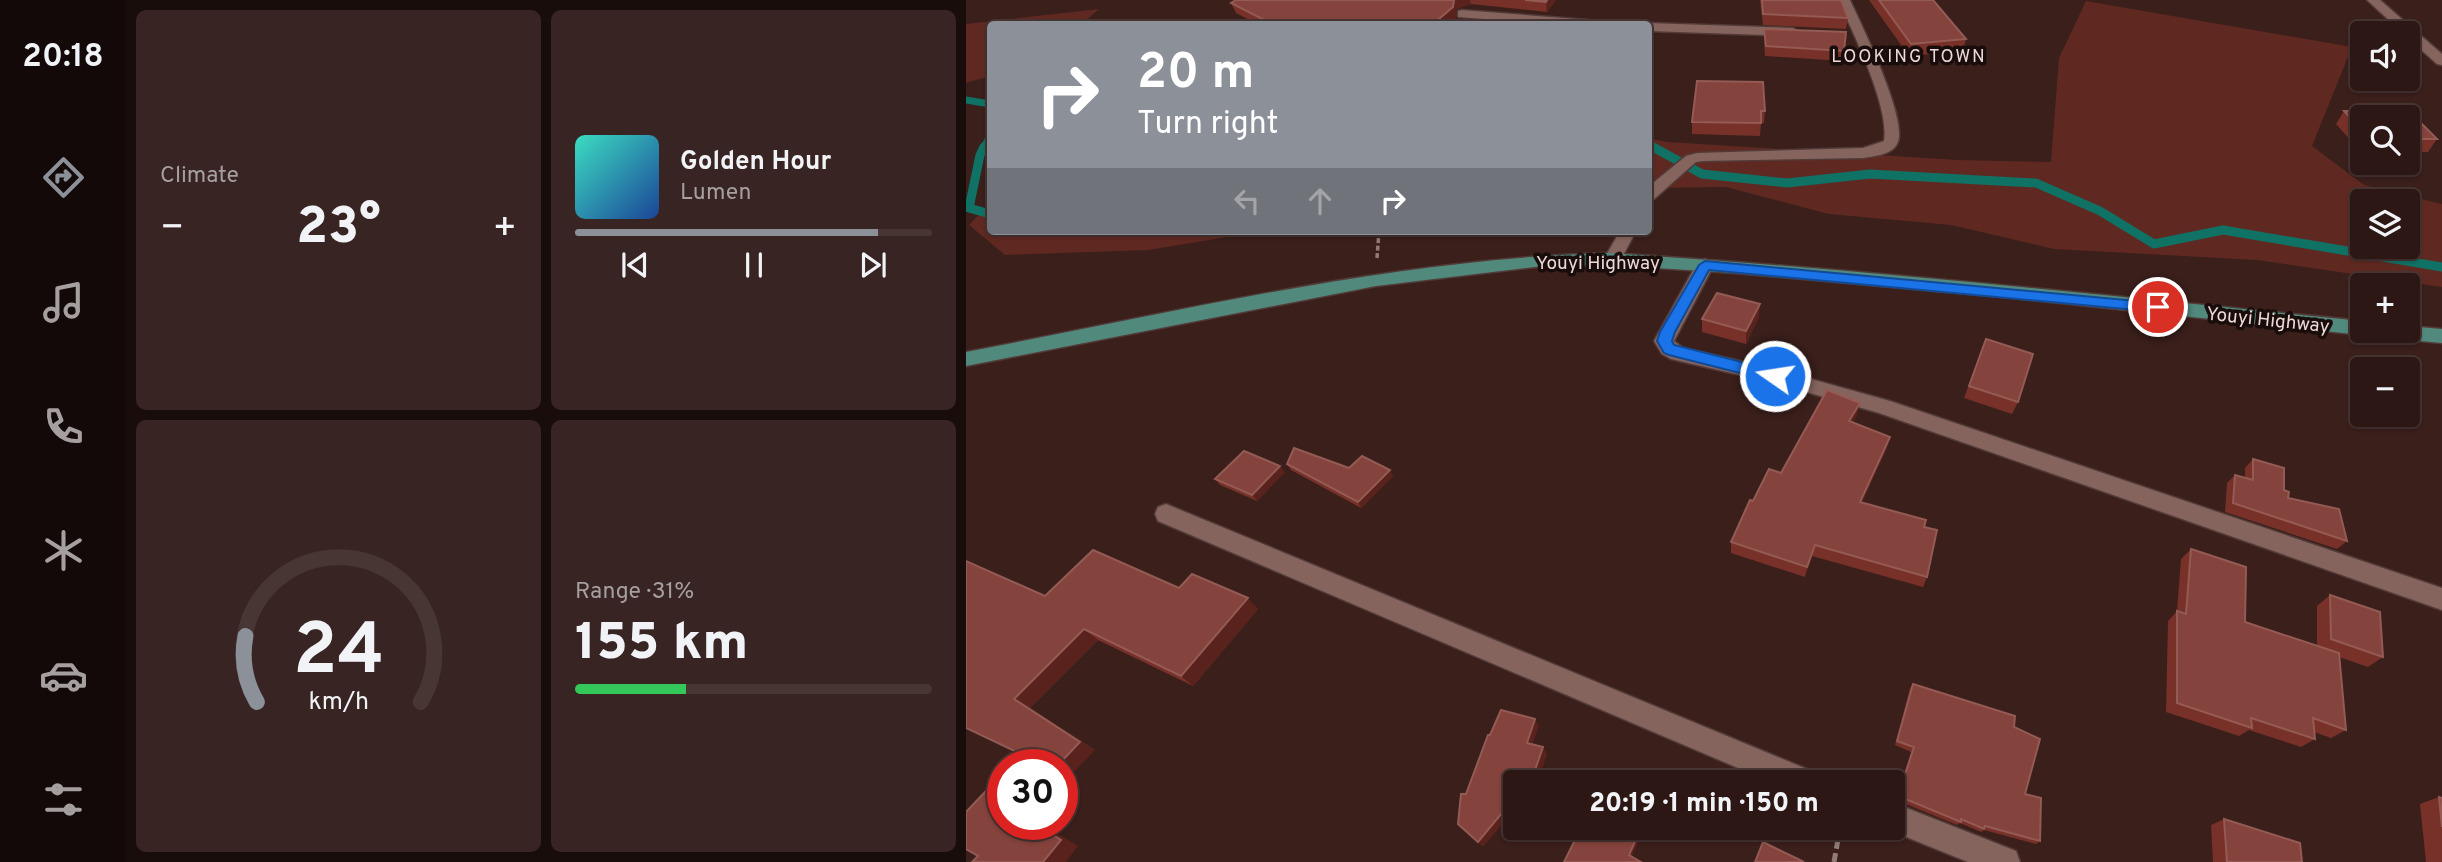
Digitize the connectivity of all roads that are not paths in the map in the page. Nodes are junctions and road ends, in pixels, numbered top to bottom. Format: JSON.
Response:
{"nodes":[{"id":1,"x":1474,"y":0,"type":"edge"},
{"id":2,"x":1844,"y":0,"type":"edge"},
{"id":3,"x":2373,"y":0,"type":"edge"},
{"id":4,"x":1551,"y":21,"type":"edge"},
{"id":5,"x":1652,"y":27,"type":"edge"},
{"id":6,"x":1810,"y":33,"type":"edge"},
{"id":7,"x":2442,"y":61,"type":"edge"},
{"id":8,"x":1652,"y":192,"type":"edge"},
{"id":9,"x":1626,"y":235,"type":"edge"},
{"id":10,"x":1613,"y":259,"type":"junction"},
{"id":11,"x":1705,"y":265,"type":"junction"},
{"id":12,"x":2350,"y":327,"type":"edge"},
{"id":13,"x":2420,"y":334,"type":"edge"},
{"id":14,"x":2442,"y":336,"type":"edge"},
{"id":15,"x":966,"y":359,"type":"edge"},
{"id":16,"x":1166,"y":514,"type":"dead end"},
{"id":17,"x":2442,"y":599,"type":"edge"},
{"id":18,"x":1775,"y":770,"type":"edge"},
{"id":19,"x":1905,"y":822,"type":"edge"},
{"id":20,"x":2005,"y":862,"type":"edge"}],
"edges":[{"from":1,"to":4,"type":"street"},
{"from":2,"to":8,"type":"street"},
{"from":3,"to":7,"type":"street"},
{"from":5,"to":6,"type":"street"},
{"from":9,"to":10,"type":"street"},
{"from":10,"to":11,"type":"main road","name":"Youyi Highway"},
{"from":10,"to":15,"type":"main road","name":"Youyi Highway"},
{"from":11,"to":12,"type":"main road","name":"Youyi Highway"},
{"from":11,"to":17,"type":"street"},
{"from":13,"to":14,"type":"main road"},
{"from":16,"to":18,"type":"street"},
{"from":19,"to":20,"type":"street"}]}
